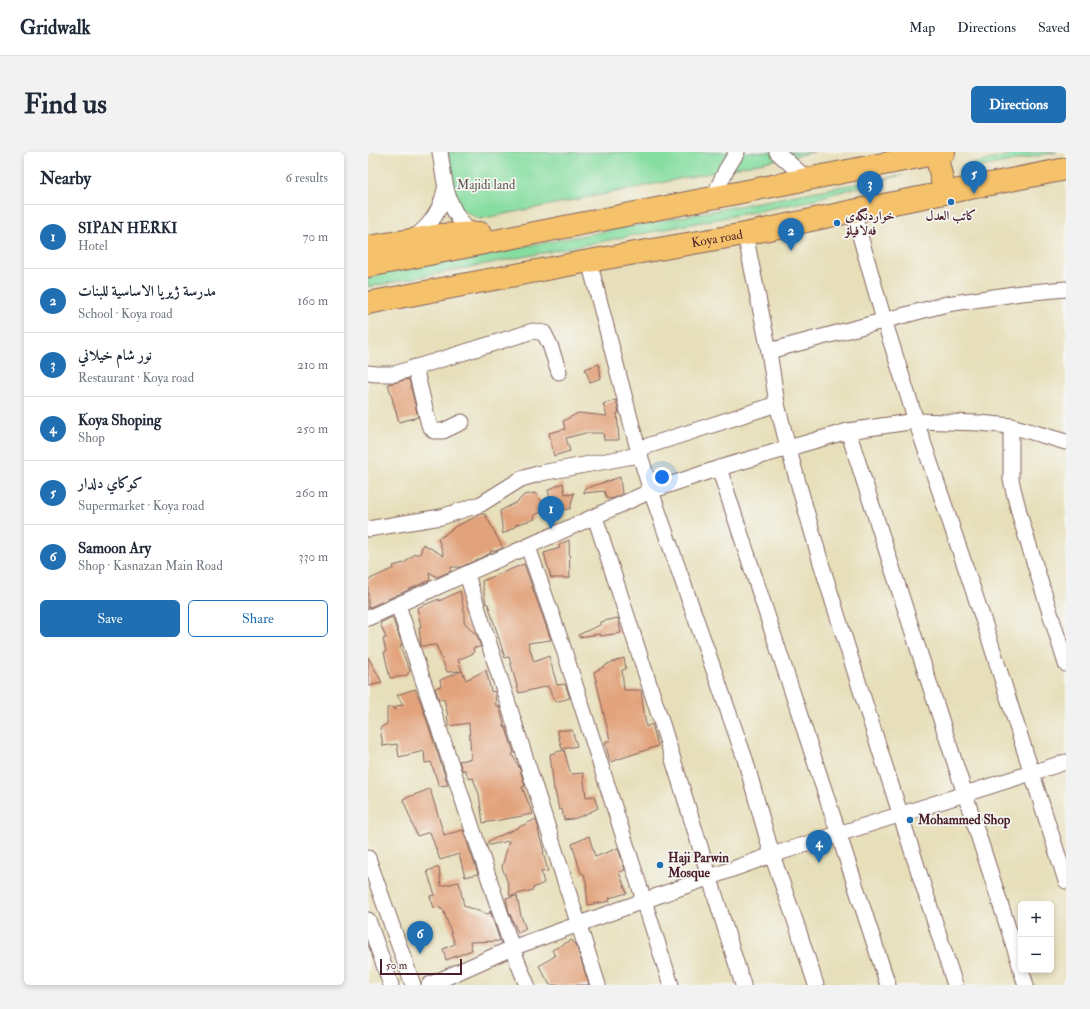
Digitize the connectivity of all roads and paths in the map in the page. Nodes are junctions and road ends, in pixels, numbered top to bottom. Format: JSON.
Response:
{"nodes":[{"id":1,"x":440,"y":152,"type":"edge"},
{"id":2,"x":737,"y":152,"type":"edge"},
{"id":3,"x":777,"y":152,"type":"edge"},
{"id":4,"x":940,"y":153,"type":"edge"},
{"id":5,"x":1066,"y":169,"type":"edge"},
{"id":6,"x":808,"y":180,"type":"junction"},
{"id":7,"x":445,"y":189,"type":"junction"},
{"id":8,"x":944,"y":193,"type":"junction"},
{"id":9,"x":713,"y":198,"type":"junction"},
{"id":10,"x":853,"y":211,"type":"junction"},
{"id":11,"x":471,"y":233,"type":"junction"},
{"id":12,"x":533,"y":234,"type":"junction"},
{"id":13,"x":745,"y":234,"type":"junction"},
{"id":14,"x":411,"y":240,"type":"junction"},
{"id":15,"x":368,"y":247,"type":"edge"},
{"id":16,"x":589,"y":261,"type":"junction"},
{"id":17,"x":368,"y":266,"type":"edge"},
{"id":18,"x":1066,"y":290,"type":"edge"},
{"id":19,"x":432,"y":291,"type":"junction"},
{"id":20,"x":368,"y":303,"type":"edge"},
{"id":21,"x":368,"y":318,"type":"edge"},
{"id":22,"x":884,"y":320,"type":"junction"},
{"id":23,"x":768,"y":351,"type":"junction"},
{"id":24,"x":416,"y":367,"type":"junction"},
{"id":25,"x":559,"y":372,"type":"dead end"},
{"id":26,"x":368,"y":373,"type":"edge"},
{"id":27,"x":777,"y":404,"type":"junction"},
{"id":28,"x":916,"y":421,"type":"junction"},
{"id":29,"x":462,"y":422,"type":"dead end"},
{"id":30,"x":1011,"y":426,"type":"junction"},
{"id":31,"x":848,"y":431,"type":"junction"},
{"id":32,"x":1065,"y":438,"type":"edge"},
{"id":33,"x":788,"y":447,"type":"junction"},
{"id":34,"x":638,"y":452,"type":"junction"},
{"id":35,"x":719,"y":468,"type":"junction"},
{"id":36,"x":651,"y":491,"type":"junction"},
{"id":37,"x":595,"y":517,"type":"junction"},
{"id":38,"x":368,"y":529,"type":"edge"},
{"id":39,"x":528,"y":547,"type":"junction"},
{"id":40,"x":467,"y":575,"type":"junction"},
{"id":41,"x":398,"y":605,"type":"junction"},
{"id":42,"x":368,"y":618,"type":"edge"},
{"id":43,"x":1066,"y":664,"type":"edge"},
{"id":44,"x":1066,"y":762,"type":"edge"},
{"id":45,"x":1032,"y":773,"type":"junction"},
{"id":46,"x":964,"y":794,"type":"junction"},
{"id":47,"x":900,"y":815,"type":"junction"},
{"id":48,"x":839,"y":834,"type":"junction"},
{"id":49,"x":772,"y":855,"type":"junction"},
{"id":50,"x":368,"y":858,"type":"edge"},
{"id":51,"x":709,"y":878,"type":"junction"},
{"id":52,"x":1066,"y":881,"type":"edge"},
{"id":53,"x":644,"y":901,"type":"junction"},
{"id":54,"x":578,"y":924,"type":"junction"},
{"id":55,"x":369,"y":928,"type":"edge"},
{"id":56,"x":512,"y":948,"type":"junction"},
{"id":57,"x":1018,"y":960,"type":"edge"},
{"id":58,"x":1022,"y":973,"type":"edge"},
{"id":59,"x":391,"y":985,"type":"edge"},
{"id":60,"x":413,"y":985,"type":"edge"},
{"id":61,"x":429,"y":985,"type":"edge"},
{"id":62,"x":527,"y":985,"type":"edge"},
{"id":63,"x":598,"y":985,"type":"edge"},
{"id":64,"x":671,"y":985,"type":"edge"},
{"id":65,"x":743,"y":985,"type":"edge"},
{"id":66,"x":816,"y":985,"type":"edge"},
{"id":67,"x":888,"y":985,"type":"edge"},
{"id":68,"x":955,"y":985,"type":"edge"},
{"id":69,"x":1026,"y":985,"type":"edge"}],
"edges":[{"from":1,"to":7,"type":"street"},
{"from":2,"to":9,"type":"street"},
{"from":3,"to":6,"type":"street"},
{"from":4,"to":6,"type":"highway"},
{"from":4,"to":8,"type":"highway"},
{"from":5,"to":8,"type":"highway","name":"Koya road"},
{"from":6,"to":9,"type":"highway"},
{"from":7,"to":11,"type":"street"},
{"from":7,"to":14,"type":"street"},
{"from":8,"to":10,"type":"highway","name":"Koya road"},
{"from":9,"to":12,"type":"highway"},
{"from":10,"to":13,"type":"highway","name":"Koya road"},
{"from":10,"to":22,"type":"street"},
{"from":11,"to":12,"type":"highway"},
{"from":11,"to":14,"type":"highway"},
{"from":12,"to":17,"type":"highway"},
{"from":13,"to":16,"type":"highway","name":"Koya road"},
{"from":13,"to":23,"type":"street"},
{"from":14,"to":15,"type":"highway"},
{"from":16,"to":19,"type":"highway","name":"Koya road"},
{"from":16,"to":34,"type":"street"},
{"from":18,"to":22,"type":"street"},
{"from":19,"to":20,"type":"highway","name":"Koya road"},
{"from":19,"to":21,"type":"highway"},
{"from":22,"to":23,"type":"street"},
{"from":22,"to":28,"type":"street"},
{"from":23,"to":27,"type":"street"},
{"from":24,"to":25,"type":"street"},
{"from":24,"to":26,"type":"street"},
{"from":24,"to":29,"type":"street"},
{"from":27,"to":33,"type":"street"},
{"from":27,"to":34,"type":"street"},
{"from":28,"to":30,"type":"street"},
{"from":28,"to":31,"type":"street"},
{"from":28,"to":45,"type":"street"},
{"from":30,"to":32,"type":"street"},
{"from":30,"to":43,"type":"street"},
{"from":31,"to":33,"type":"street"},
{"from":31,"to":46,"type":"street"},
{"from":33,"to":35,"type":"street"},
{"from":33,"to":47,"type":"street"},
{"from":34,"to":36,"type":"street"},
{"from":34,"to":38,"type":"street"},
{"from":35,"to":36,"type":"street"},
{"from":35,"to":48,"type":"street"},
{"from":36,"to":37,"type":"street"},
{"from":36,"to":49,"type":"street"},
{"from":37,"to":39,"type":"street"},
{"from":37,"to":51,"type":"street"},
{"from":39,"to":40,"type":"street"},
{"from":39,"to":53,"type":"street"},
{"from":40,"to":41,"type":"street"},
{"from":40,"to":54,"type":"street"},
{"from":41,"to":42,"type":"street"},
{"from":41,"to":56,"type":"street"},
{"from":44,"to":45,"type":"street"},
{"from":45,"to":46,"type":"street"},
{"from":45,"to":52,"type":"street"},
{"from":46,"to":47,"type":"street"},
{"from":46,"to":57,"type":"street"},
{"from":47,"to":48,"type":"street"},
{"from":47,"to":68,"type":"street"},
{"from":48,"to":49,"type":"street"},
{"from":48,"to":67,"type":"street"},
{"from":49,"to":51,"type":"street"},
{"from":49,"to":66,"type":"street"},
{"from":50,"to":60,"type":"street"},
{"from":51,"to":53,"type":"street"},
{"from":51,"to":65,"type":"street"},
{"from":53,"to":54,"type":"street"},
{"from":53,"to":64,"type":"street"},
{"from":54,"to":56,"type":"street"},
{"from":54,"to":63,"type":"street"},
{"from":55,"to":59,"type":"street"},
{"from":56,"to":61,"type":"street"},
{"from":56,"to":62,"type":"street"},
{"from":58,"to":69,"type":"street"}]}
